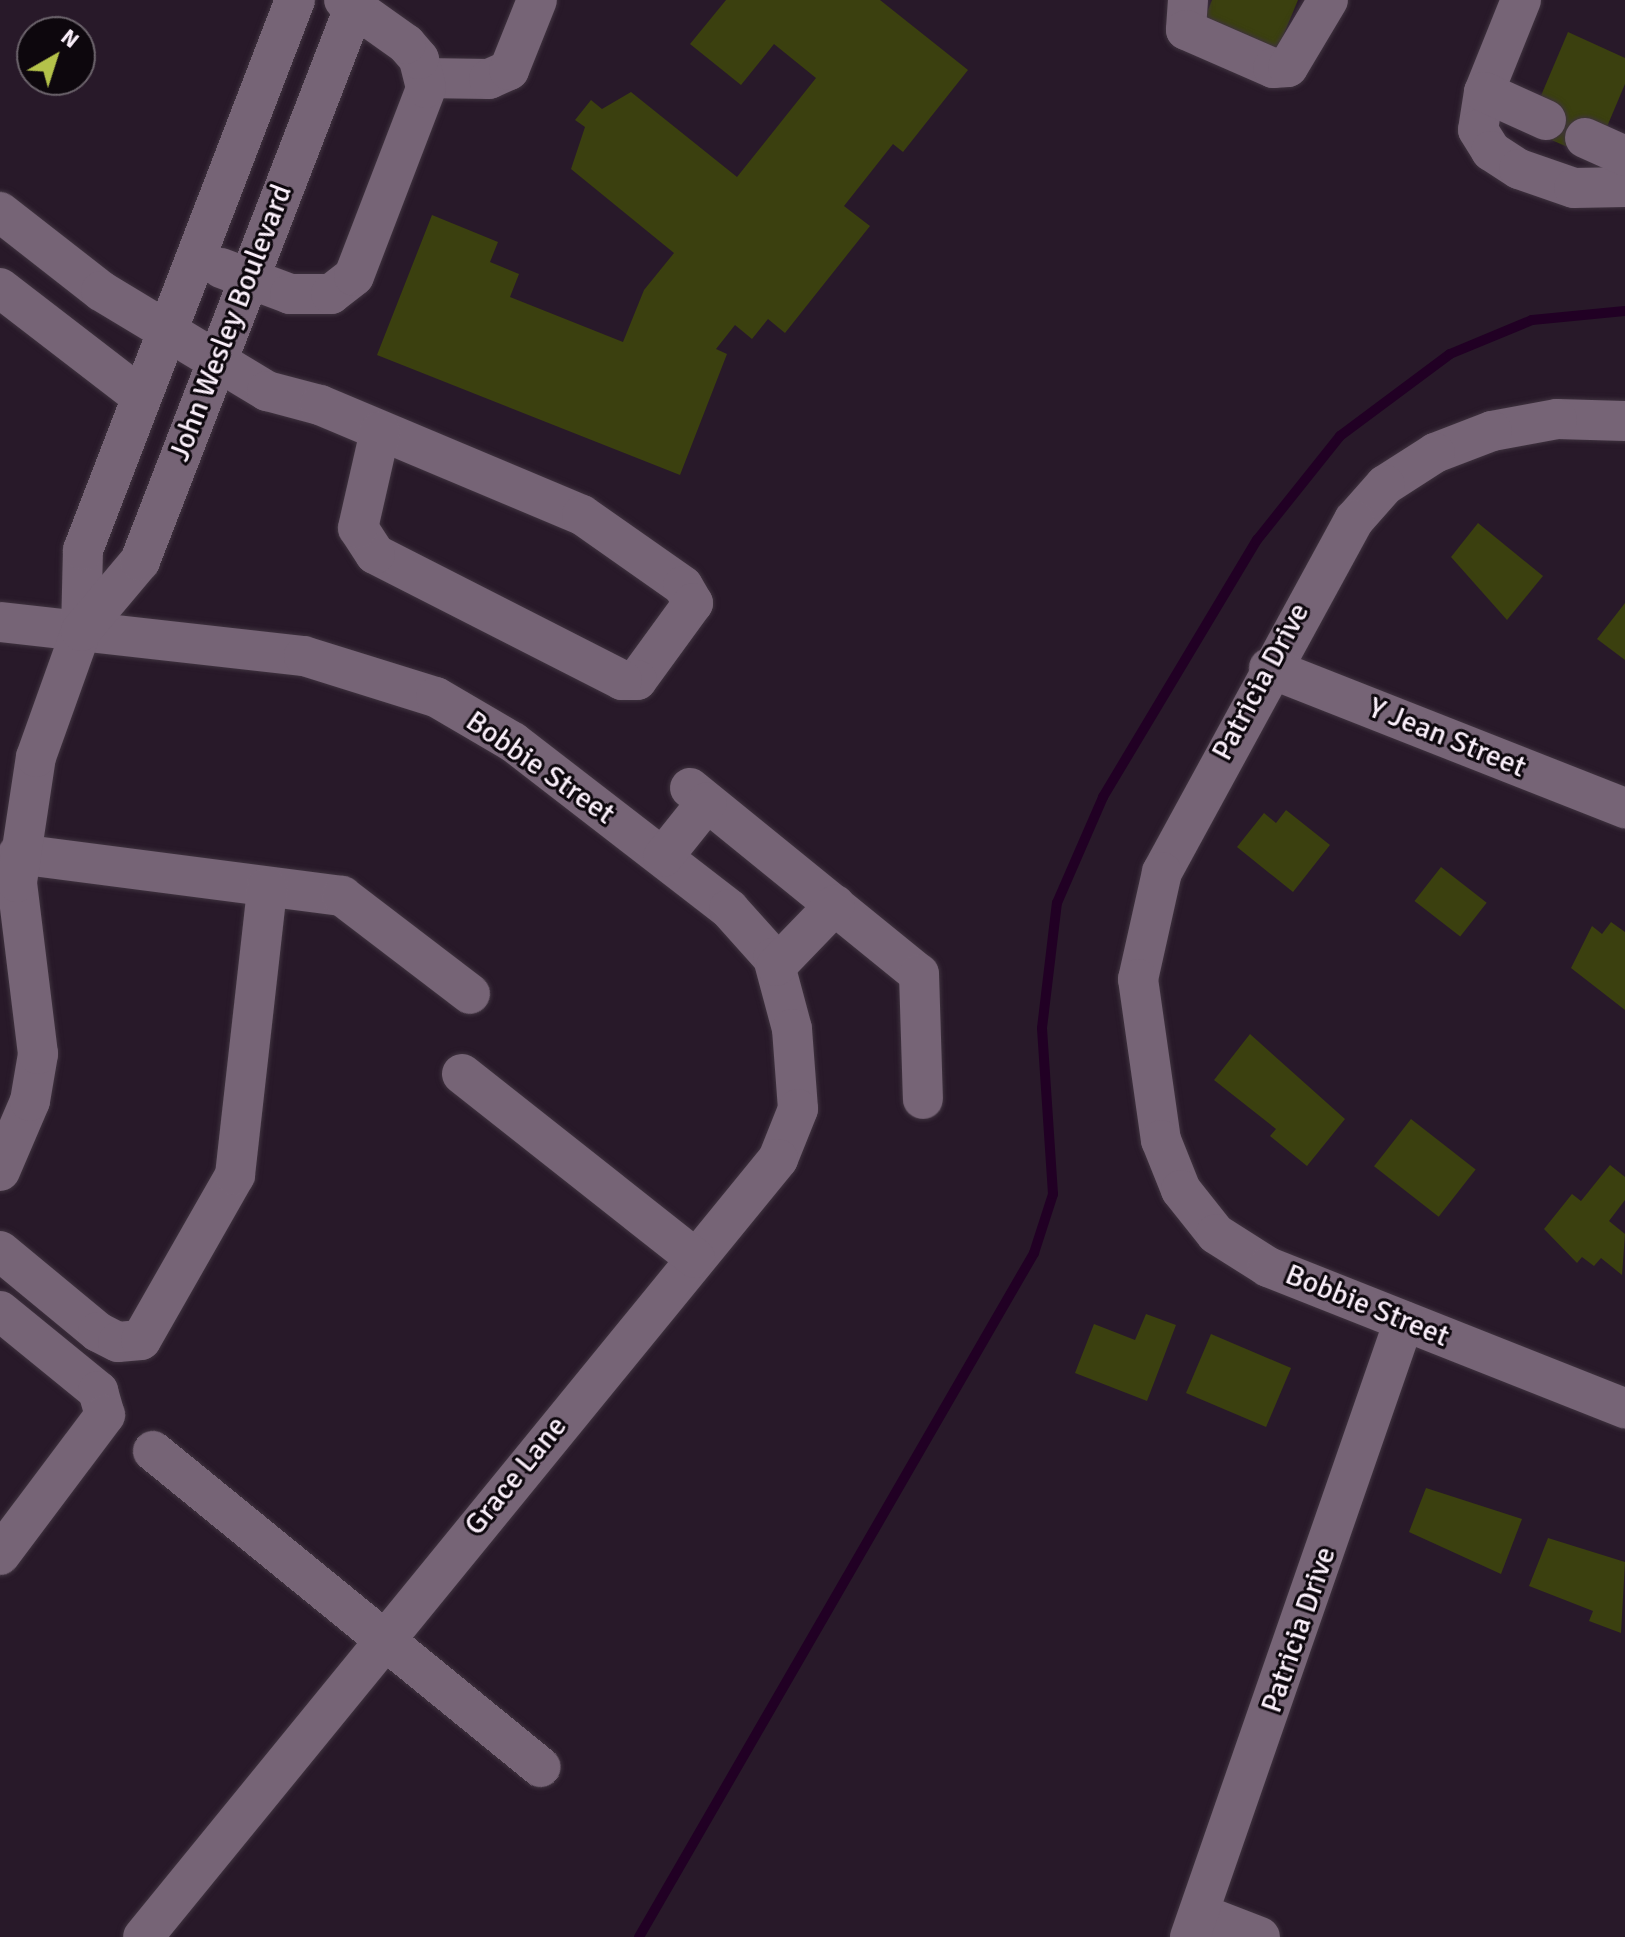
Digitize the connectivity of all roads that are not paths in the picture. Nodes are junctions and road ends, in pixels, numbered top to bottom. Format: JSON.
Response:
{"nodes":[{"id":1,"x":295,"y":0,"type":"edge"},
{"id":2,"x":537,"y":0,"type":"edge"},
{"id":3,"x":1188,"y":0,"type":"edge"},
{"id":4,"x":1328,"y":0,"type":"edge"},
{"id":5,"x":1521,"y":0,"type":"edge"},
{"id":6,"x":352,"y":1,"type":"edge"},
{"id":7,"x":424,"y":78,"type":"junction"},
{"id":8,"x":1484,"y":92,"type":"junction"},
{"id":9,"x":1546,"y":120,"type":"dead end"},
{"id":10,"x":1585,"y":138,"type":"dead end"},
{"id":11,"x":1625,"y":156,"type":"edge"},
{"id":12,"x":1625,"y":187,"type":"edge"},
{"id":13,"x":0,"y":212,"type":"edge"},
{"id":14,"x":194,"y":257,"type":"junction"},
{"id":15,"x":246,"y":278,"type":"junction"},
{"id":16,"x":0,"y":288,"type":"edge"},
{"id":17,"x":162,"y":332,"type":"junction"},
{"id":18,"x":218,"y":364,"type":"junction"},
{"id":19,"x":139,"y":395,"type":"junction"},
{"id":20,"x":1625,"y":421,"type":"edge"},
{"id":21,"x":380,"y":431,"type":"junction"},
{"id":22,"x":0,"y":622,"type":"edge"},
{"id":23,"x":81,"y":631,"type":"junction"},
{"id":24,"x":1269,"y":668,"type":"junction"},
{"id":25,"x":1625,"y":808,"type":"edge"},
{"id":26,"x":18,"y":854,"type":"junction"},
{"id":27,"x":663,"y":857,"type":"junction"},
{"id":28,"x":267,"y":888,"type":"junction"},
{"id":29,"x":835,"y":905,"type":"junction"},
{"id":30,"x":780,"y":975,"type":"junction"},
{"id":31,"x":470,"y":994,"type":"dead end"},
{"id":32,"x":0,"y":1019,"type":"edge"},
{"id":33,"x":36,"y":1035,"type":"junction"},
{"id":34,"x":462,"y":1074,"type":"dead end"},
{"id":35,"x":923,"y":1099,"type":"dead end"},
{"id":36,"x":1161,"y":1140,"type":"joint"},
{"id":37,"x":0,"y":1171,"type":"edge"},
{"id":38,"x":0,"y":1251,"type":"edge"},
{"id":39,"x":695,"y":1258,"type":"junction"},
{"id":40,"x":0,"y":1311,"type":"edge"},
{"id":41,"x":1404,"y":1321,"type":"junction"},
{"id":42,"x":1625,"y":1408,"type":"edge"},
{"id":43,"x":153,"y":1451,"type":"dead end"},
{"id":44,"x":0,"y":1555,"type":"edge"},
{"id":45,"x":385,"y":1637,"type":"junction"},
{"id":46,"x":540,"y":1767,"type":"dead end"},
{"id":47,"x":1196,"y":1926,"type":"edge"},
{"id":48,"x":143,"y":1937,"type":"edge"},
{"id":49,"x":1260,"y":1937,"type":"edge"}],
"edges":[{"from":1,"to":14,"type":"street","name":"John Wesley Boulevard"},
{"from":2,"to":7,"type":"street"},
{"from":3,"to":4,"type":"street"},
{"from":5,"to":8,"type":"street"},
{"from":6,"to":7,"type":"street"},
{"from":6,"to":15,"type":"street","name":"John Wesley Boulevard"},
{"from":7,"to":15,"type":"street"},
{"from":8,"to":9,"type":"street"},
{"from":8,"to":12,"type":"street"},
{"from":10,"to":11,"type":"street"},
{"from":13,"to":17,"type":"street"},
{"from":14,"to":15,"type":"street"},
{"from":14,"to":17,"type":"street","name":"John Wesley Boulevard"},
{"from":15,"to":18,"type":"street","name":"John Wesley Boulevard"},
{"from":16,"to":19,"type":"street"},
{"from":17,"to":18,"type":"street"},
{"from":17,"to":19,"type":"street","name":"John Wesley Boulevard"},
{"from":18,"to":21,"type":"street"},
{"from":18,"to":23,"type":"street","name":"John Wesley Boulevard"},
{"from":19,"to":23,"type":"street","name":"John Wesley Boulevard"},
{"from":20,"to":24,"type":"street","name":"Patricia Drive"},
{"from":21,"to":21,"type":"street"},
{"from":22,"to":23,"type":"street","name":"Bobbie Street"},
{"from":23,"to":26,"type":"street","name":"John Wesley Boulevard"},
{"from":23,"to":27,"type":"street","name":"Bobbie Street"},
{"from":24,"to":25,"type":"street","name":"Y Jean Street"},
{"from":24,"to":36,"type":"street","name":"Patricia Drive"},
{"from":26,"to":28,"type":"street"},
{"from":26,"to":33,"type":"street","name":"John Wesley Boulevard"},
{"from":27,"to":29,"type":"street"},
{"from":27,"to":30,"type":"street","name":"Bobbie Street"},
{"from":28,"to":31,"type":"street"},
{"from":28,"to":38,"type":"street"},
{"from":29,"to":30,"type":"street"},
{"from":29,"to":35,"type":"street"},
{"from":30,"to":39,"type":"street","name":"Grace Lane"},
{"from":32,"to":33,"type":"street"},
{"from":33,"to":37,"type":"street","name":"John Wesley Boulevard"},
{"from":34,"to":39,"type":"street"},
{"from":36,"to":41,"type":"street","name":"Bobbie Street"},
{"from":39,"to":45,"type":"street","name":"Grace Lane"},
{"from":40,"to":44,"type":"street"},
{"from":41,"to":42,"type":"street","name":"Bobbie Street"},
{"from":41,"to":47,"type":"street","name":"Patricia Drive"},
{"from":43,"to":45,"type":"street"},
{"from":45,"to":46,"type":"street"},
{"from":45,"to":48,"type":"street","name":"Grace Lane"},
{"from":47,"to":49,"type":"street"}]}
